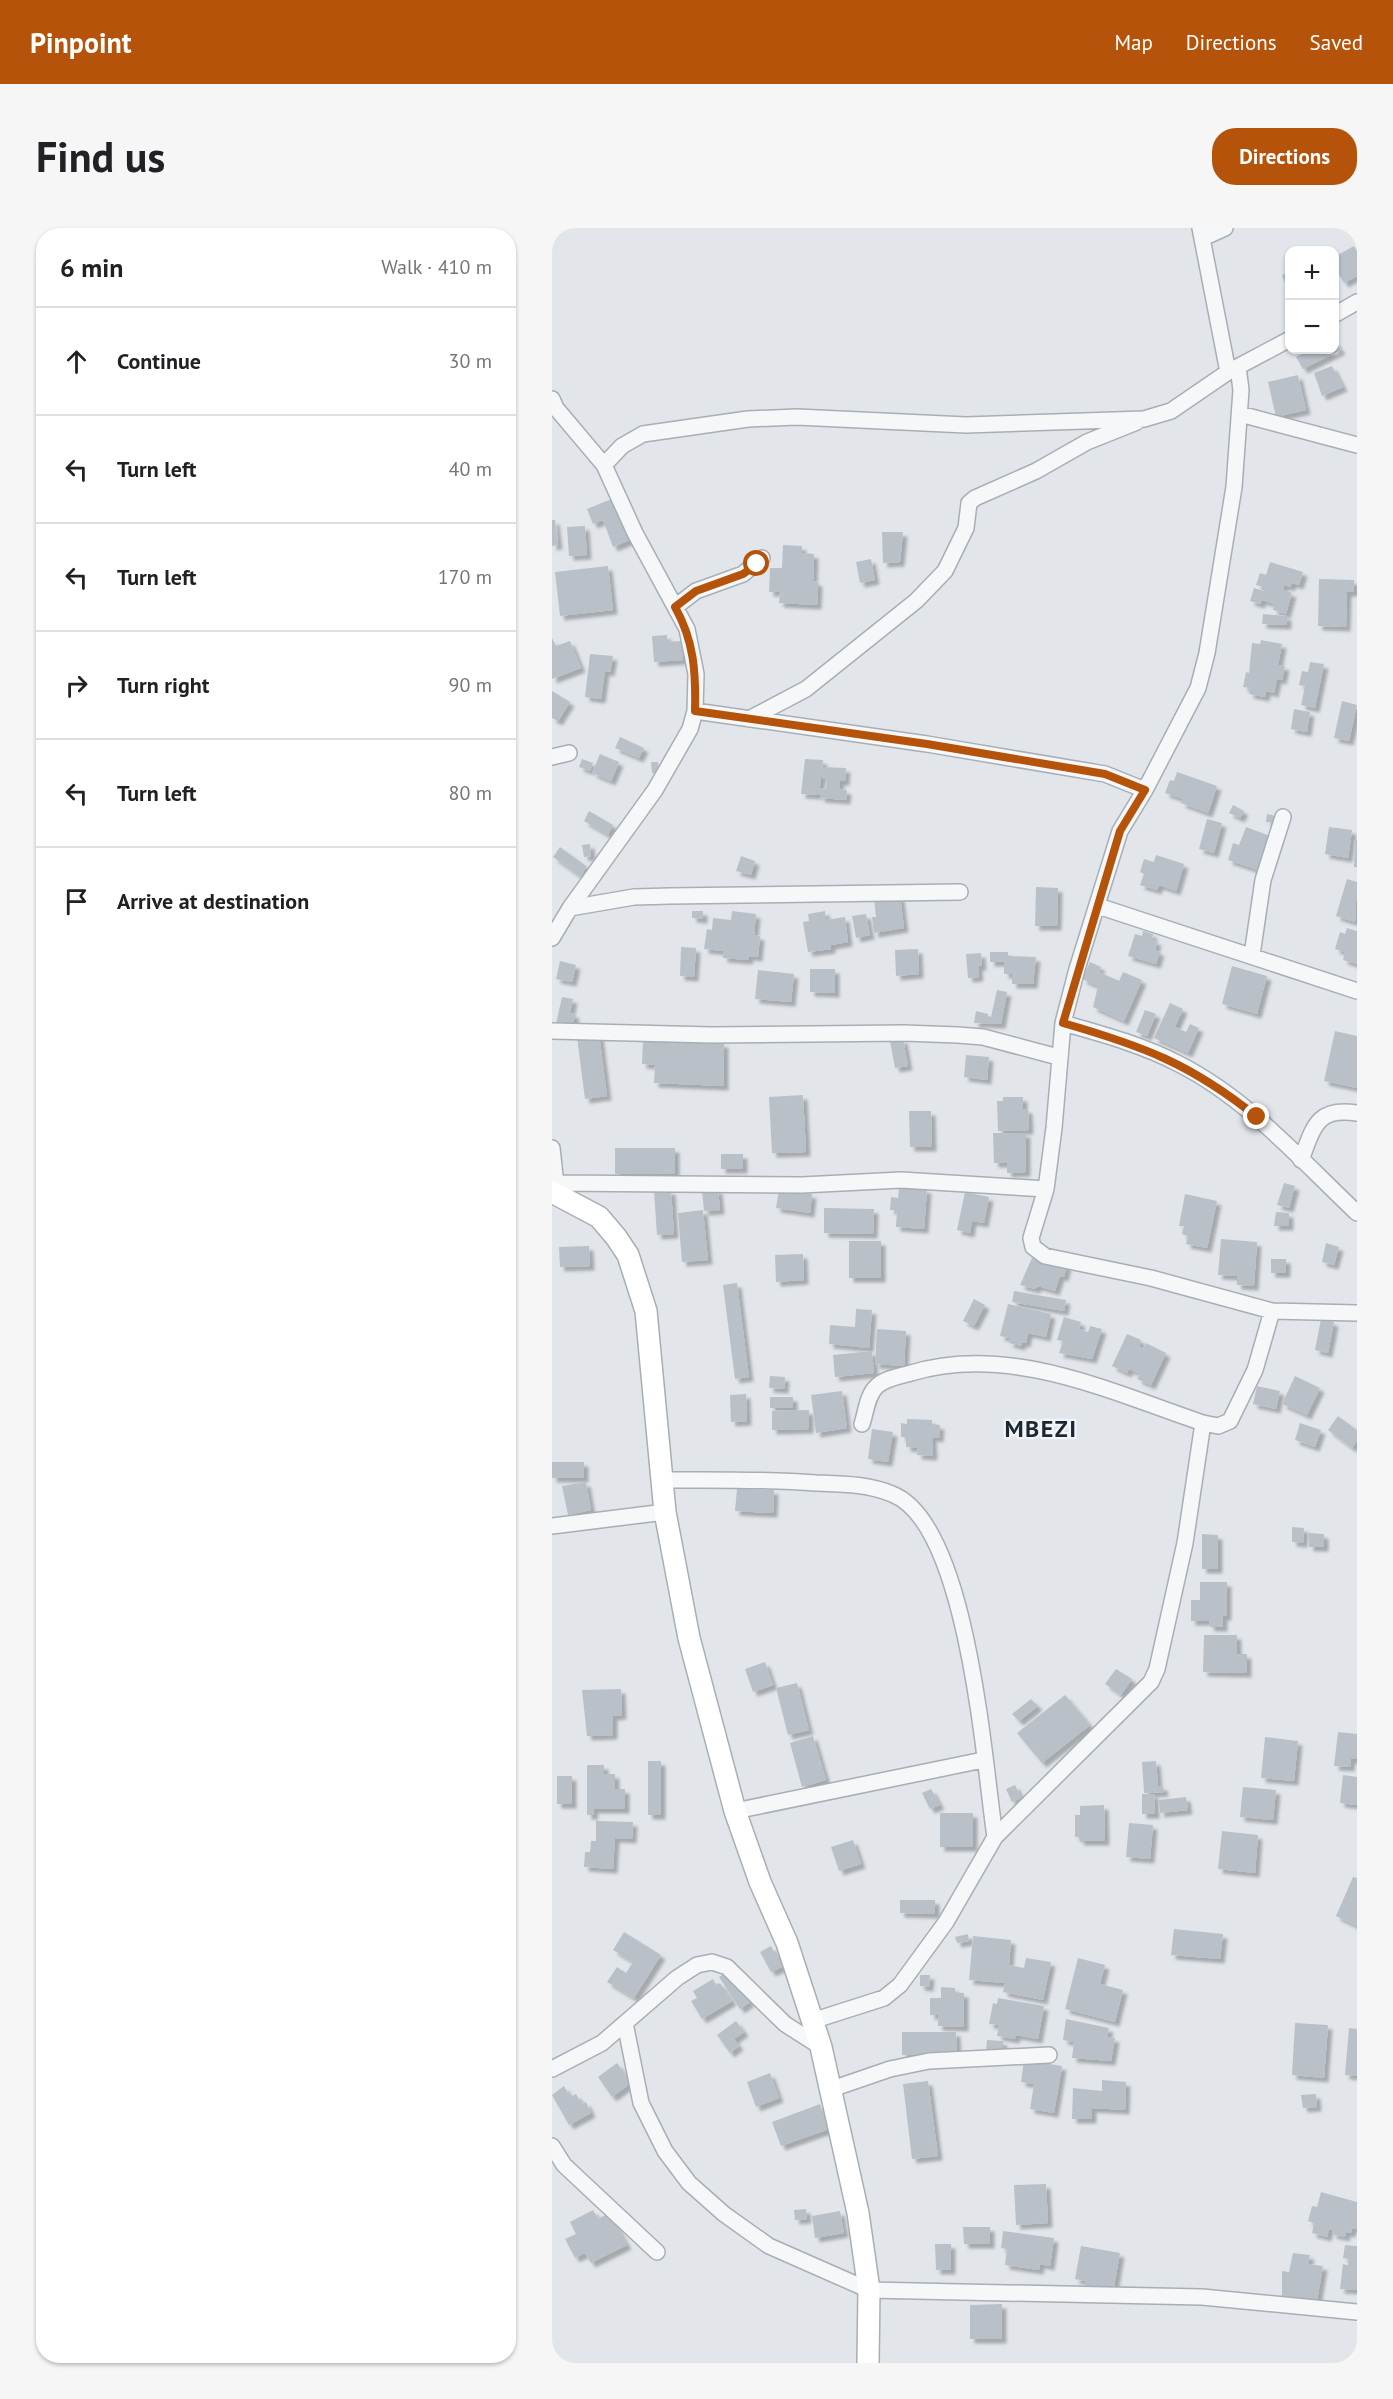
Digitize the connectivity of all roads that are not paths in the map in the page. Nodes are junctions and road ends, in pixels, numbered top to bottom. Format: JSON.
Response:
{"nodes":[{"id":1,"x":1226,"y":228,"type":"edge"},
{"id":2,"x":1201,"y":233,"type":"edge"},
{"id":3,"x":1357,"y":303,"type":"edge"},
{"id":4,"x":1339,"y":313,"type":"edge"},
{"id":5,"x":1285,"y":342,"type":"edge"},
{"id":6,"x":1233,"y":370,"type":"junction"},
{"id":7,"x":553,"y":405,"type":"edge"},
{"id":8,"x":1240,"y":414,"type":"junction"},
{"id":9,"x":1144,"y":419,"type":"junction"},
{"id":10,"x":1357,"y":444,"type":"edge"},
{"id":11,"x":604,"y":465,"type":"junction"},
{"id":12,"x":762,"y":558,"type":"dead end"},
{"id":13,"x":675,"y":607,"type":"junction"},
{"id":14,"x":695,"y":711,"type":"junction"},
{"id":15,"x":749,"y":719,"type":"junction"},
{"id":16,"x":569,"y":753,"type":"dead end"},
{"id":17,"x":552,"y":757,"type":"edge"},
{"id":18,"x":1145,"y":790,"type":"junction"},
{"id":19,"x":1282,"y":817,"type":"dead end"},
{"id":20,"x":960,"y":892,"type":"dead end"},
{"id":21,"x":1098,"y":906,"type":"junction"},
{"id":22,"x":570,"y":908,"type":"junction"},
{"id":23,"x":552,"y":938,"type":"edge"},
{"id":24,"x":1251,"y":955,"type":"junction"},
{"id":25,"x":1357,"y":991,"type":"edge"},
{"id":26,"x":1063,"y":1023,"type":"junction"},
{"id":27,"x":552,"y":1031,"type":"edge"},
{"id":28,"x":1058,"y":1057,"type":"junction"},
{"id":29,"x":1357,"y":1113,"type":"edge"},
{"id":30,"x":552,"y":1148,"type":"edge"},
{"id":31,"x":1301,"y":1160,"type":"junction"},
{"id":32,"x":1046,"y":1189,"type":"junction"},
{"id":33,"x":555,"y":1190,"type":"edge"},
{"id":34,"x":1357,"y":1212,"type":"edge"},
{"id":35,"x":1272,"y":1311,"type":"junction"},
{"id":36,"x":1357,"y":1313,"type":"edge"},
{"id":37,"x":1203,"y":1423,"type":"junction"},
{"id":38,"x":862,"y":1424,"type":"dead end"},
{"id":39,"x":662,"y":1480,"type":"junction"},
{"id":40,"x":665,"y":1512,"type":"junction"},
{"id":41,"x":552,"y":1526,"type":"edge"},
{"id":42,"x":983,"y":1760,"type":"junction"},
{"id":43,"x":735,"y":1811,"type":"junction"},
{"id":44,"x":995,"y":1837,"type":"junction"},
{"id":45,"x":813,"y":2021,"type":"junction"},
{"id":46,"x":625,"y":2023,"type":"junction"},
{"id":47,"x":821,"y":2047,"type":"junction"},
{"id":48,"x":1049,"y":2055,"type":"dead end"},
{"id":49,"x":552,"y":2069,"type":"edge"},
{"id":50,"x":829,"y":2090,"type":"junction"},
{"id":51,"x":552,"y":2146,"type":"edge"},
{"id":52,"x":657,"y":2252,"type":"dead end"},
{"id":53,"x":869,"y":2290,"type":"junction"},
{"id":54,"x":1357,"y":2312,"type":"edge"},
{"id":55,"x":868,"y":2363,"type":"edge"}],
"edges":[{"from":1,"to":2,"type":"street"},
{"from":2,"to":6,"type":"street"},
{"from":3,"to":4,"type":"street"},
{"from":5,"to":6,"type":"street"},
{"from":6,"to":8,"type":"street"},
{"from":6,"to":9,"type":"street"},
{"from":7,"to":11,"type":"street"},
{"from":8,"to":10,"type":"street"},
{"from":8,"to":18,"type":"street"},
{"from":9,"to":11,"type":"street"},
{"from":9,"to":15,"type":"street"},
{"from":11,"to":13,"type":"street"},
{"from":12,"to":13,"type":"street"},
{"from":13,"to":14,"type":"street"},
{"from":14,"to":15,"type":"street"},
{"from":14,"to":22,"type":"street"},
{"from":15,"to":18,"type":"street"},
{"from":16,"to":17,"type":"street"},
{"from":18,"to":21,"type":"street"},
{"from":19,"to":24,"type":"street"},
{"from":20,"to":22,"type":"street"},
{"from":21,"to":24,"type":"street"},
{"from":21,"to":26,"type":"street"},
{"from":22,"to":23,"type":"street"},
{"from":24,"to":25,"type":"street"},
{"from":26,"to":28,"type":"street"},
{"from":26,"to":31,"type":"street"},
{"from":27,"to":28,"type":"street"},
{"from":28,"to":32,"type":"street"},
{"from":29,"to":31,"type":"street"},
{"from":30,"to":33,"type":"street"},
{"from":31,"to":34,"type":"street"},
{"from":32,"to":33,"type":"street"},
{"from":32,"to":35,"type":"street"},
{"from":33,"to":39,"type":"street"},
{"from":35,"to":36,"type":"street"},
{"from":35,"to":37,"type":"street"},
{"from":37,"to":38,"type":"street"},
{"from":37,"to":44,"type":"street"},
{"from":39,"to":40,"type":"street"},
{"from":39,"to":42,"type":"street"},
{"from":40,"to":41,"type":"street"},
{"from":40,"to":43,"type":"street"},
{"from":42,"to":43,"type":"street"},
{"from":42,"to":44,"type":"street"},
{"from":43,"to":45,"type":"street"},
{"from":44,"to":45,"type":"street"},
{"from":45,"to":47,"type":"street"},
{"from":46,"to":47,"type":"street"},
{"from":46,"to":49,"type":"street"},
{"from":46,"to":53,"type":"street"},
{"from":47,"to":50,"type":"street"},
{"from":48,"to":50,"type":"street"},
{"from":50,"to":53,"type":"street"},
{"from":51,"to":52,"type":"street"},
{"from":53,"to":54,"type":"street"},
{"from":53,"to":55,"type":"street"}]}
